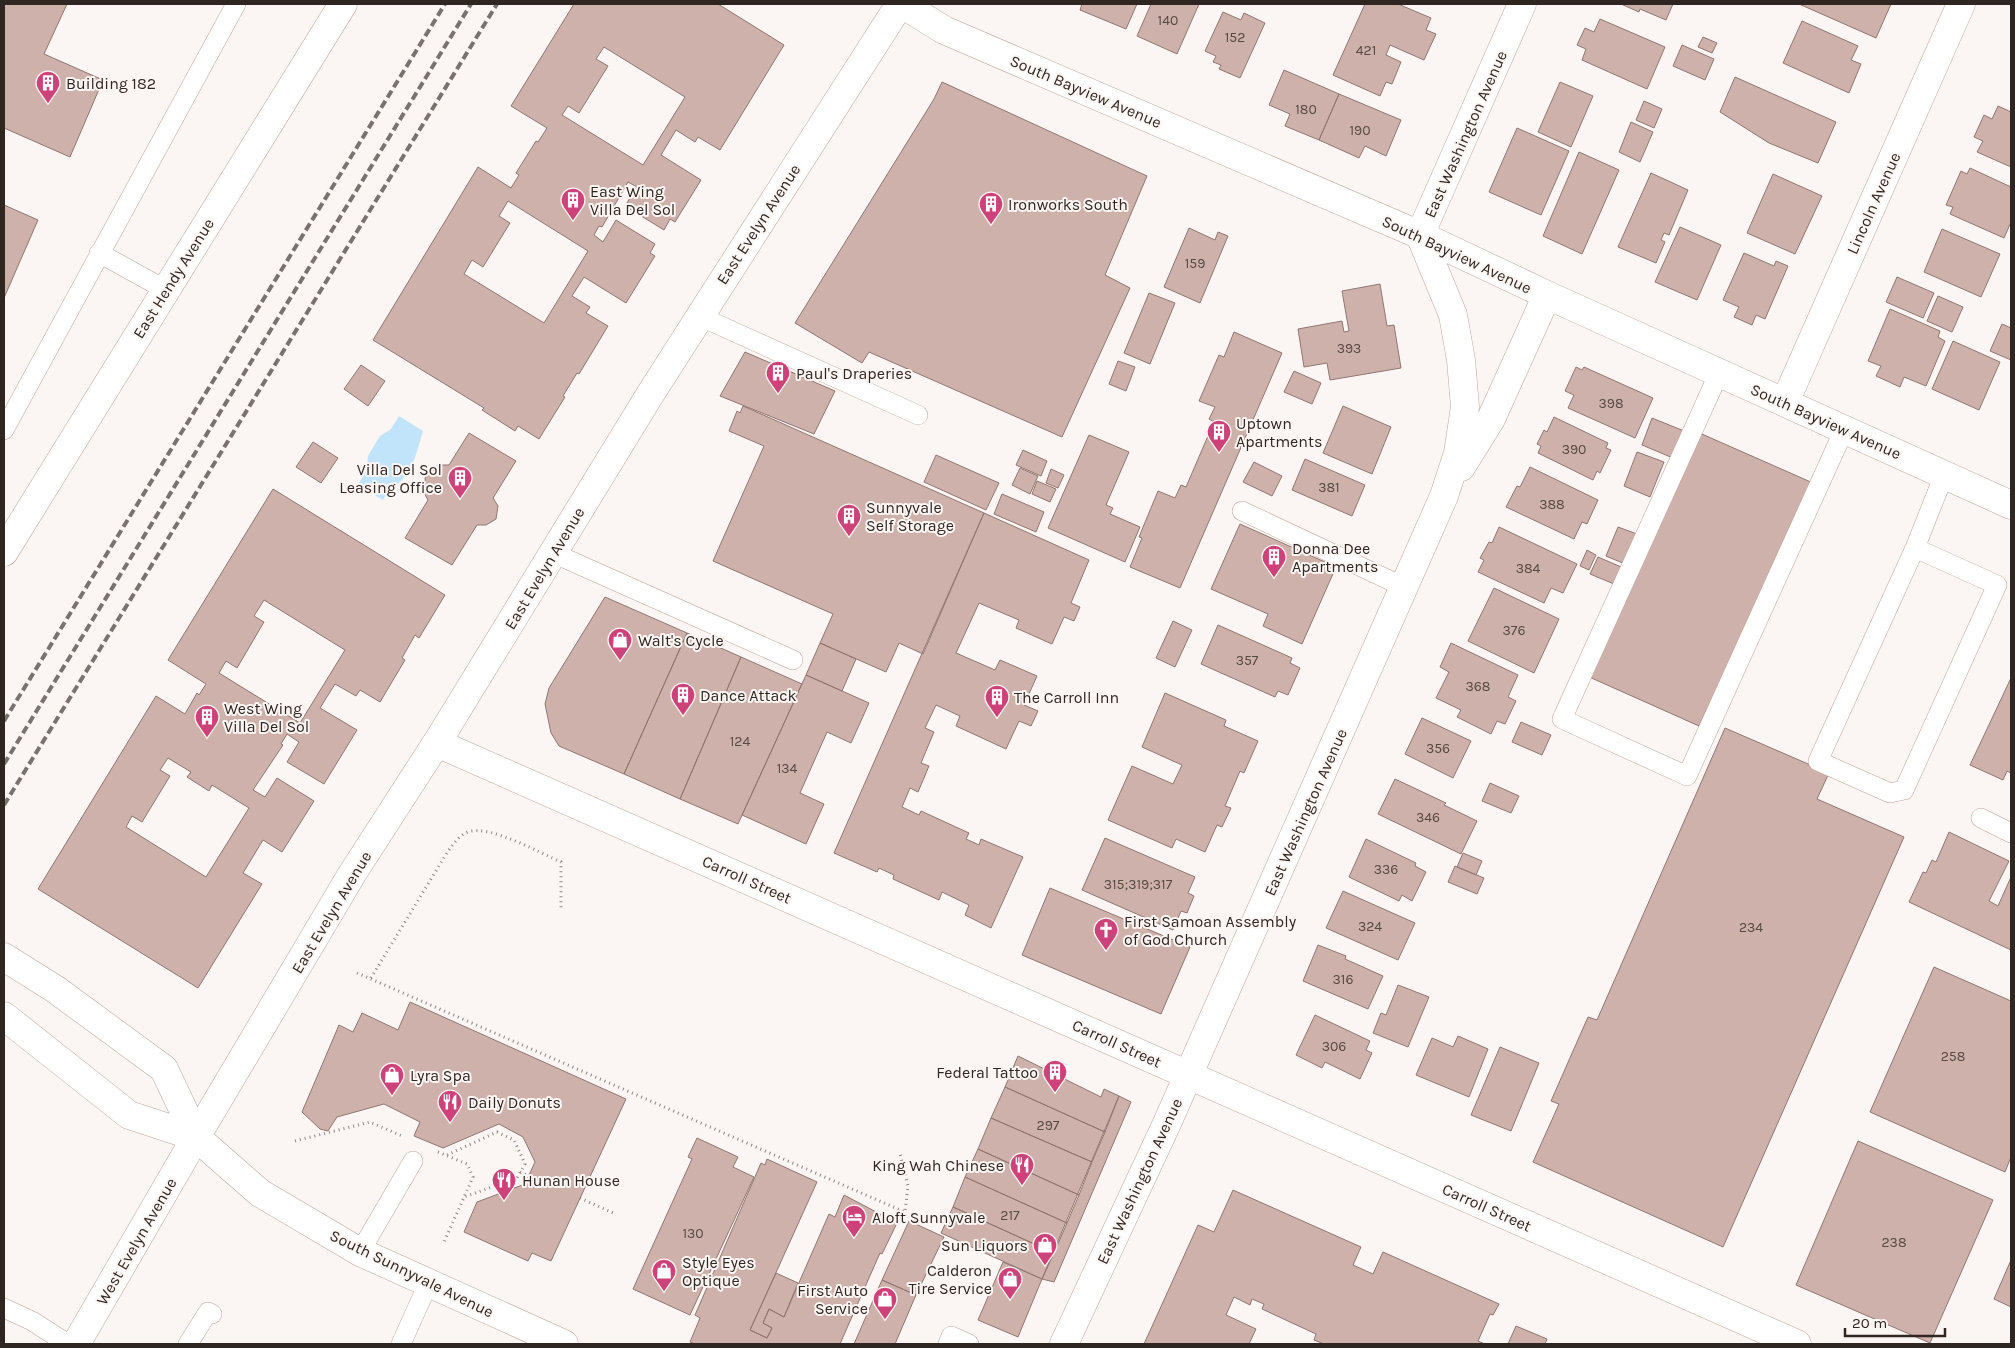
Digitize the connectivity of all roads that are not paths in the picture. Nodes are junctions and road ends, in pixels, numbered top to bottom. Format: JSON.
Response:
{"nodes":[{"id":1,"x":236,"y":4,"type":"edge"},
{"id":2,"x":343,"y":4,"type":"edge"},
{"id":3,"x":901,"y":4,"type":"edge"},
{"id":4,"x":1522,"y":4,"type":"edge"},
{"id":5,"x":1961,"y":4,"type":"edge"},
{"id":6,"x":1420,"y":235,"type":"junction"},
{"id":7,"x":99,"y":253,"type":"junction"},
{"id":8,"x":166,"y":290,"type":"junction"},
{"id":9,"x":1547,"y":295,"type":"junction"},
{"id":10,"x":699,"y":316,"type":"junction"},
{"id":11,"x":1720,"y":373,"type":"junction"},
{"id":12,"x":1786,"y":402,"type":"junction"},
{"id":13,"x":918,"y":415,"type":"dead end"},
{"id":14,"x":4,"y":430,"type":"edge"},
{"id":15,"x":1844,"y":430,"type":"junction"},
{"id":16,"x":1944,"y":474,"type":"junction"},
{"id":17,"x":1444,"y":496,"type":"junction"},
{"id":18,"x":2011,"y":505,"type":"edge"},
{"id":19,"x":1242,"y":511,"type":"dead end"},
{"id":20,"x":1915,"y":548,"type":"junction"},
{"id":21,"x":4,"y":552,"type":"edge"},
{"id":22,"x":553,"y":553,"type":"junction"},
{"id":23,"x":1404,"y":587,"type":"junction"},
{"id":24,"x":793,"y":660,"type":"dead end"},
{"id":25,"x":436,"y":743,"type":"junction"},
{"id":26,"x":1981,"y":818,"type":"dead end"},
{"id":27,"x":2011,"y":833,"type":"edge"},
{"id":28,"x":4,"y":957,"type":"edge"},
{"id":29,"x":4,"y":1016,"type":"edge"},
{"id":30,"x":1188,"y":1075,"type":"junction"},
{"id":31,"x":196,"y":1137,"type":"junction"},
{"id":32,"x":414,"y":1161,"type":"dead end"},
{"id":33,"x":360,"y":1252,"type":"junction"},
{"id":34,"x":428,"y":1284,"type":"junction"},
{"id":35,"x":4,"y":1308,"type":"edge"},
{"id":36,"x":212,"y":1314,"type":"dead end"},
{"id":37,"x":68,"y":1344,"type":"edge"},
{"id":38,"x":76,"y":1344,"type":"edge"},
{"id":39,"x":188,"y":1344,"type":"edge"},
{"id":40,"x":401,"y":1344,"type":"edge"},
{"id":41,"x":564,"y":1344,"type":"edge"},
{"id":42,"x":948,"y":1344,"type":"edge"},
{"id":43,"x":969,"y":1344,"type":"edge"},
{"id":44,"x":1064,"y":1344,"type":"edge"},
{"id":45,"x":1797,"y":1344,"type":"edge"}],
"edges":[{"from":1,"to":7,"type":"lane"},
{"from":2,"to":8,"type":"street","name":"East Hendy Avenue"},
{"from":3,"to":6,"type":"street","name":"South Bayview Avenue"},
{"from":3,"to":10,"type":"street","name":"East Evelyn Avenue"},
{"from":4,"to":6,"type":"street","name":"East Washington Avenue"},
{"from":5,"to":12,"type":"street","name":"Lincoln Avenue"},
{"from":6,"to":9,"type":"street","name":"South Bayview Avenue"},
{"from":6,"to":17,"type":"street","name":"East Washington Avenue"},
{"from":7,"to":8,"type":"lane"},
{"from":7,"to":14,"type":"lane"},
{"from":8,"to":21,"type":"street","name":"East Hendy Avenue"},
{"from":9,"to":11,"type":"street","name":"South Bayview Avenue"},
{"from":9,"to":17,"type":"street","name":"East Washington Avenue"},
{"from":10,"to":13,"type":"lane"},
{"from":10,"to":22,"type":"street","name":"East Evelyn Avenue"},
{"from":11,"to":12,"type":"street","name":"South Bayview Avenue"},
{"from":11,"to":15,"type":"lane"},
{"from":12,"to":15,"type":"street","name":"South Bayview Avenue"},
{"from":15,"to":16,"type":"street","name":"South Bayview Avenue"},
{"from":16,"to":18,"type":"street","name":"South Bayview Avenue"},
{"from":16,"to":20,"type":"lane"},
{"from":17,"to":23,"type":"street","name":"East Washington Avenue"},
{"from":19,"to":23,"type":"lane"},
{"from":20,"to":20,"type":"lane"},
{"from":22,"to":24,"type":"lane"},
{"from":22,"to":25,"type":"street","name":"East Evelyn Avenue"},
{"from":23,"to":30,"type":"street","name":"East Washington Avenue"},
{"from":25,"to":30,"type":"street","name":"Carroll Street"},
{"from":25,"to":31,"type":"street","name":"East Evelyn Avenue"},
{"from":26,"to":27,"type":"lane"},
{"from":28,"to":31,"type":"street"},
{"from":29,"to":31,"type":"street"},
{"from":30,"to":44,"type":"street","name":"East Washington Avenue"},
{"from":30,"to":45,"type":"street","name":"Carroll Street"},
{"from":31,"to":33,"type":"street","name":"South Sunnyvale Avenue"},
{"from":31,"to":38,"type":"street","name":"West Evelyn Avenue"},
{"from":32,"to":33,"type":"lane"},
{"from":33,"to":34,"type":"street","name":"South Sunnyvale Avenue"},
{"from":34,"to":40,"type":"lane"},
{"from":34,"to":41,"type":"street","name":"South Sunnyvale Avenue"},
{"from":35,"to":37,"type":"lane"},
{"from":36,"to":39,"type":"lane"},
{"from":42,"to":43,"type":"lane"}]}
